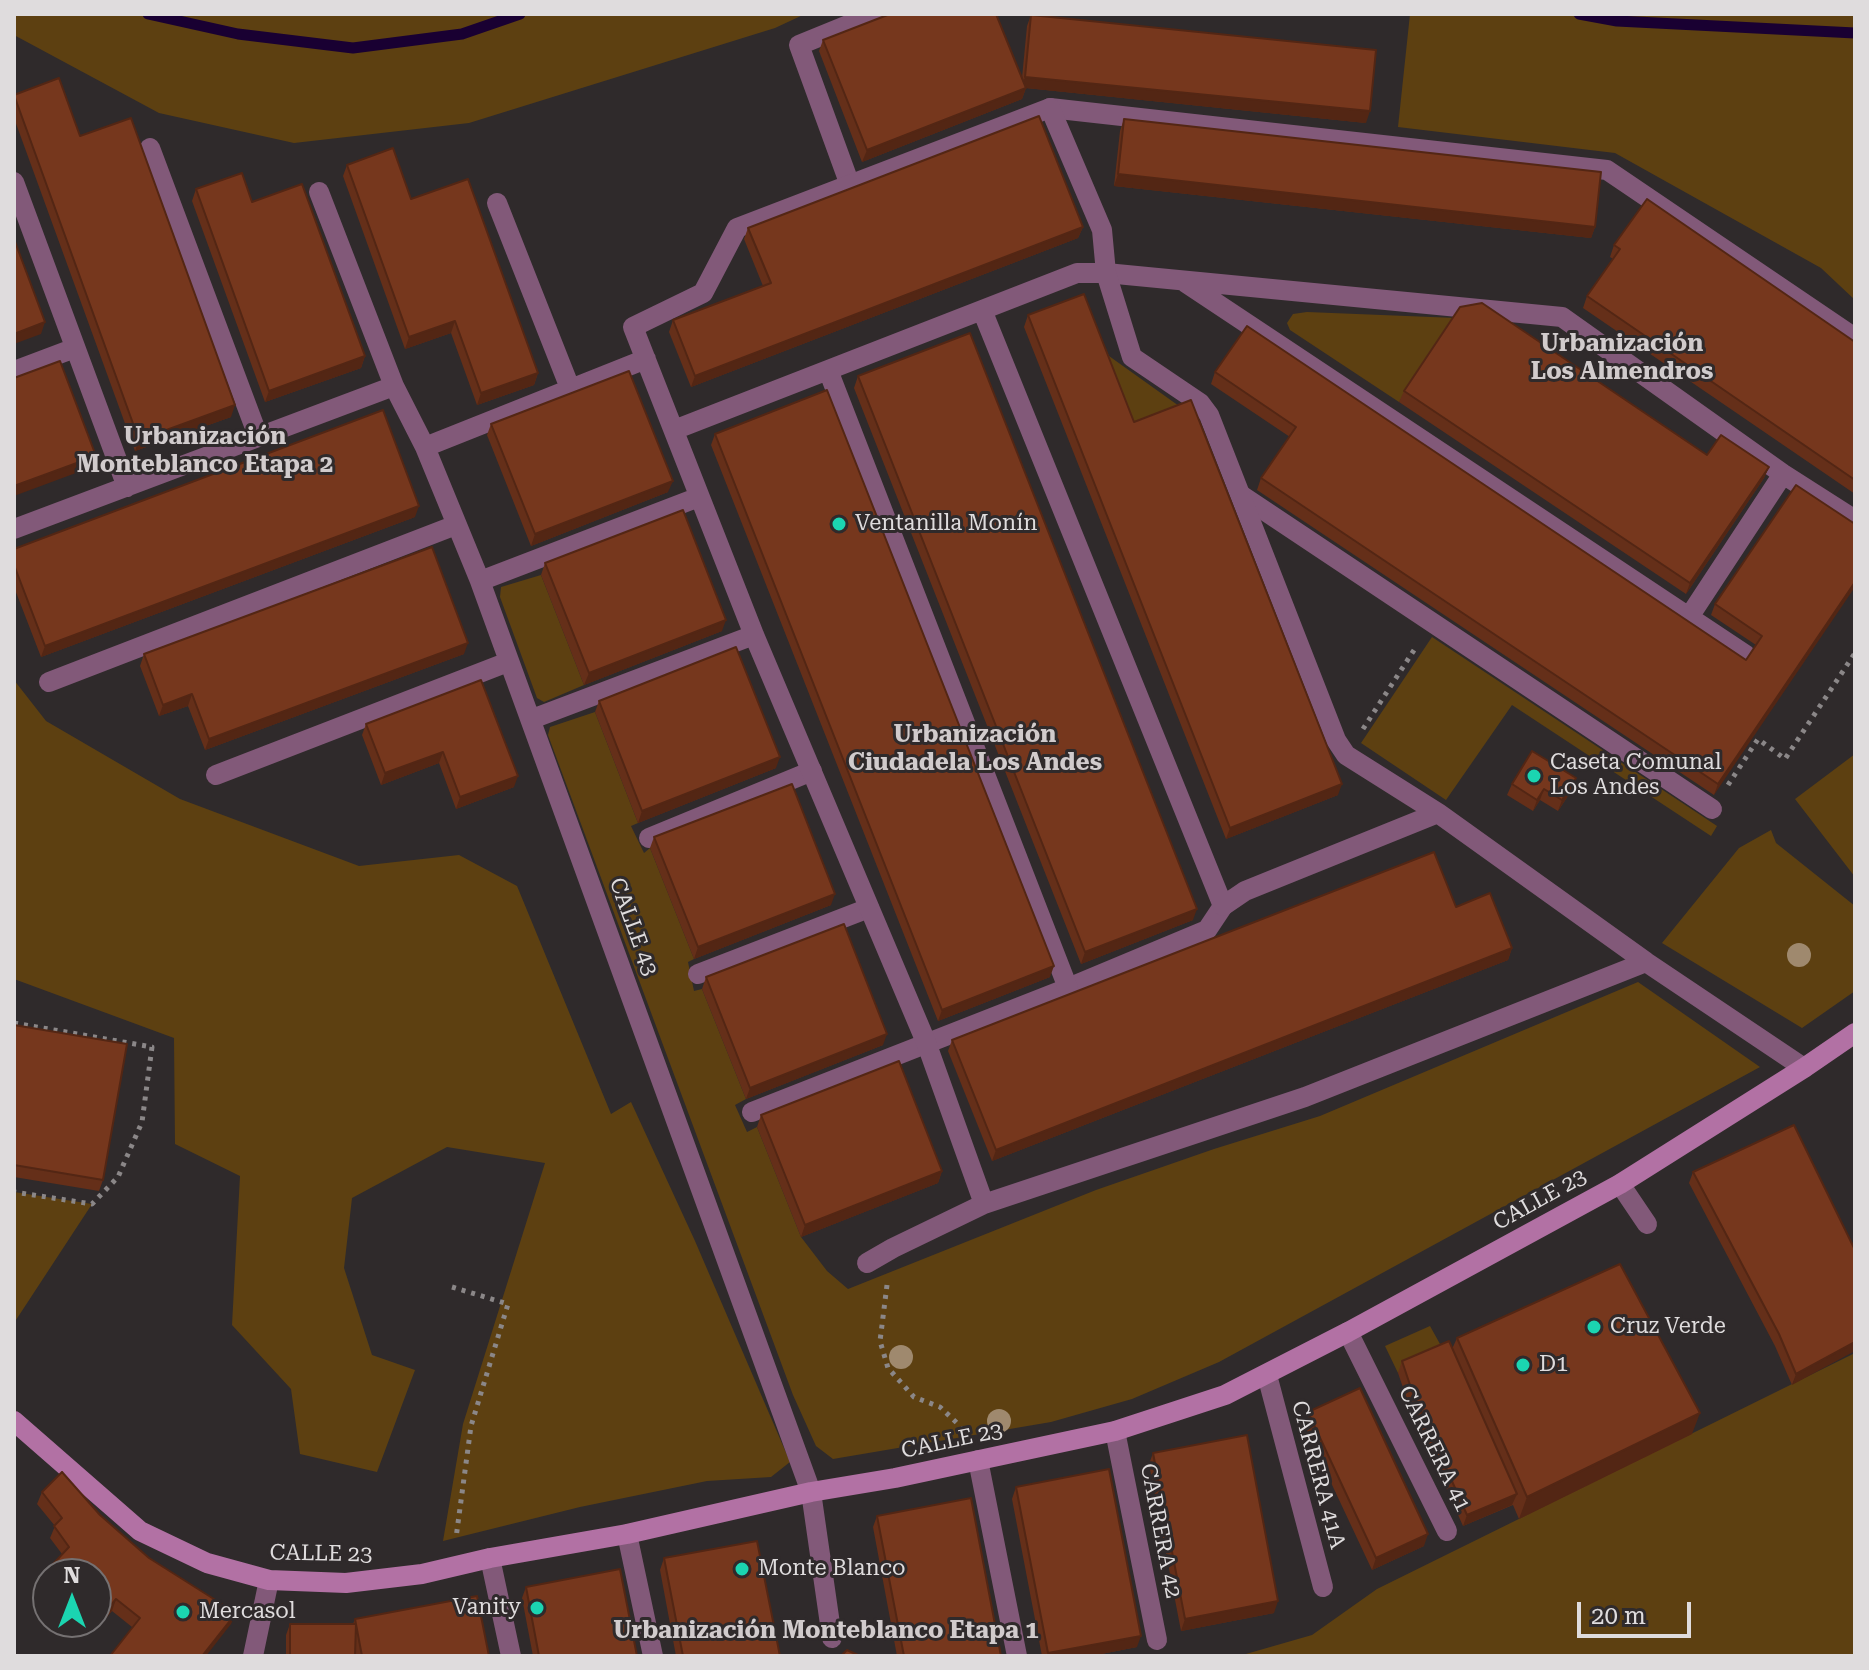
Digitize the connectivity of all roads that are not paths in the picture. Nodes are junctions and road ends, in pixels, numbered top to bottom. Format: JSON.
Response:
{"nodes":[{"id":1,"x":875,"y":14,"type":"edge"},
{"id":2,"x":1050,"y":108,"type":"junction"},
{"id":3,"x":150,"y":148,"type":"dead end"},
{"id":4,"x":14,"y":182,"type":"edge"},
{"id":5,"x":850,"y":185,"type":"junction"},
{"id":6,"x":319,"y":192,"type":"dead end"},
{"id":7,"x":497,"y":203,"type":"dead end"},
{"id":8,"x":20,"y":216,"type":"edge"},
{"id":9,"x":1106,"y":273,"type":"junction"},
{"id":10,"x":1182,"y":281,"type":"junction"},
{"id":11,"x":982,"y":310,"type":"junction"},
{"id":12,"x":1855,"y":338,"type":"edge"},
{"id":13,"x":75,"y":348,"type":"junction"},
{"id":14,"x":646,"y":359,"type":"junction"},
{"id":15,"x":828,"y":370,"type":"junction"},
{"id":16,"x":14,"y":371,"type":"edge"},
{"id":17,"x":394,"y":386,"type":"junction"},
{"id":18,"x":570,"y":388,"type":"junction"},
{"id":19,"x":674,"y":430,"type":"junction"},
{"id":20,"x":258,"y":436,"type":"junction"},
{"id":21,"x":425,"y":447,"type":"junction"},
{"id":22,"x":1783,"y":474,"type":"junction"},
{"id":23,"x":127,"y":487,"type":"junction"},
{"id":24,"x":1241,"y":495,"type":"junction"},
{"id":25,"x":699,"y":497,"type":"junction"},
{"id":26,"x":1855,"y":520,"type":"edge"},
{"id":27,"x":456,"y":525,"type":"junction"},
{"id":28,"x":14,"y":529,"type":"edge"},
{"id":29,"x":480,"y":581,"type":"junction"},
{"id":30,"x":1689,"y":617,"type":"junction"},
{"id":31,"x":754,"y":635,"type":"junction"},
{"id":32,"x":1746,"y":655,"type":"edge"},
{"id":33,"x":508,"y":662,"type":"junction"},
{"id":34,"x":49,"y":682,"type":"dead end"},
{"id":35,"x":532,"y":719,"type":"junction"},
{"id":36,"x":812,"y":771,"type":"junction"},
{"id":37,"x":216,"y":775,"type":"dead end"},
{"id":38,"x":1712,"y":809,"type":"road end"},
{"id":39,"x":1438,"y":813,"type":"junction"},
{"id":40,"x":649,"y":838,"type":"dead end"},
{"id":41,"x":1223,"y":906,"type":"junction"},
{"id":42,"x":869,"y":908,"type":"junction"},
{"id":43,"x":1646,"y":962,"type":"junction"},
{"id":44,"x":698,"y":974,"type":"dead end"},
{"id":45,"x":1068,"y":988,"type":"junction"},
{"id":46,"x":1855,"y":1033,"type":"edge"},
{"id":47,"x":926,"y":1042,"type":"junction"},
{"id":48,"x":1804,"y":1068,"type":"junction"},
{"id":49,"x":752,"y":1112,"type":"dead end"},
{"id":50,"x":1620,"y":1184,"type":"junction"},
{"id":51,"x":984,"y":1204,"type":"junction"},
{"id":52,"x":1647,"y":1224,"type":"dead end"},
{"id":53,"x":867,"y":1263,"type":"dead end"},
{"id":54,"x":1348,"y":1332,"type":"junction"},
{"id":55,"x":1267,"y":1375,"type":"junction"},
{"id":56,"x":14,"y":1421,"type":"edge"},
{"id":57,"x":1115,"y":1431,"type":"junction"},
{"id":58,"x":978,"y":1460,"type":"junction"},
{"id":59,"x":811,"y":1492,"type":"junction"},
{"id":60,"x":1447,"y":1531,"type":"dead end"},
{"id":61,"x":627,"y":1534,"type":"junction"},
{"id":62,"x":490,"y":1558,"type":"junction"},
{"id":63,"x":269,"y":1580,"type":"junction"},
{"id":64,"x":1323,"y":1587,"type":"dead end"},
{"id":65,"x":832,"y":1638,"type":"dead end"},
{"id":66,"x":1157,"y":1640,"type":"dead end"},
{"id":67,"x":253,"y":1656,"type":"edge"},
{"id":68,"x":511,"y":1656,"type":"edge"},
{"id":69,"x":653,"y":1656,"type":"edge"},
{"id":70,"x":1017,"y":1656,"type":"edge"}],
"edges":[{"from":1,"to":5,"type":"street"},
{"from":2,"to":5,"type":"street"},
{"from":2,"to":9,"type":"street"},
{"from":2,"to":12,"type":"street"},
{"from":3,"to":20,"type":"street"},
{"from":4,"to":8,"type":"street"},
{"from":5,"to":14,"type":"street"},
{"from":6,"to":17,"type":"street","name":"CALLE 43"},
{"from":7,"to":18,"type":"street"},
{"from":8,"to":13,"type":"street"},
{"from":9,"to":10,"type":"street"},
{"from":9,"to":11,"type":"street"},
{"from":9,"to":24,"type":"street"},
{"from":10,"to":22,"type":"street"},
{"from":10,"to":30,"type":"street"},
{"from":11,"to":15,"type":"street"},
{"from":11,"to":41,"type":"street"},
{"from":13,"to":16,"type":"street"},
{"from":13,"to":23,"type":"street"},
{"from":14,"to":18,"type":"street"},
{"from":14,"to":19,"type":"street"},
{"from":15,"to":19,"type":"street"},
{"from":15,"to":45,"type":"street"},
{"from":17,"to":20,"type":"street"},
{"from":17,"to":21,"type":"street","name":"CALLE 43"},
{"from":18,"to":21,"type":"street"},
{"from":19,"to":25,"type":"street"},
{"from":20,"to":23,"type":"street"},
{"from":21,"to":27,"type":"street","name":"CALLE 43"},
{"from":22,"to":26,"type":"street"},
{"from":22,"to":30,"type":"street"},
{"from":23,"to":28,"type":"street"},
{"from":24,"to":38,"type":"street"},
{"from":24,"to":39,"type":"street"},
{"from":25,"to":29,"type":"street"},
{"from":25,"to":31,"type":"street"},
{"from":27,"to":29,"type":"street","name":"CALLE 43"},
{"from":27,"to":34,"type":"street"},
{"from":29,"to":33,"type":"street","name":"CALLE 43"},
{"from":30,"to":32,"type":"street"},
{"from":31,"to":35,"type":"street"},
{"from":31,"to":36,"type":"street"},
{"from":33,"to":35,"type":"street","name":"CALLE 43"},
{"from":33,"to":37,"type":"street"},
{"from":35,"to":59,"type":"street","name":"CALLE 43"},
{"from":36,"to":40,"type":"street"},
{"from":36,"to":42,"type":"street"},
{"from":39,"to":41,"type":"street"},
{"from":39,"to":43,"type":"street"},
{"from":41,"to":45,"type":"street"},
{"from":42,"to":44,"type":"street"},
{"from":42,"to":47,"type":"street"},
{"from":43,"to":48,"type":"street"},
{"from":43,"to":51,"type":"street"},
{"from":45,"to":47,"type":"street"},
{"from":46,"to":48,"type":"main road","name":"CALLE 23"},
{"from":47,"to":49,"type":"street"},
{"from":47,"to":51,"type":"street"},
{"from":48,"to":50,"type":"main road","name":"CALLE 23"},
{"from":50,"to":52,"type":"street"},
{"from":50,"to":54,"type":"main road","name":"CALLE 23"},
{"from":51,"to":53,"type":"street"},
{"from":54,"to":55,"type":"main road","name":"CALLE 23"},
{"from":54,"to":60,"type":"street","name":"CARRERA 41"},
{"from":55,"to":57,"type":"main road","name":"CALLE 23"},
{"from":55,"to":64,"type":"street","name":"CARRERA 41A"},
{"from":56,"to":63,"type":"main road","name":"CALLE 23"},
{"from":57,"to":58,"type":"main road","name":"CALLE 23"},
{"from":57,"to":66,"type":"street","name":"CARRERA 42"},
{"from":58,"to":59,"type":"main road","name":"CALLE 23"},
{"from":58,"to":70,"type":"street"},
{"from":59,"to":61,"type":"main road","name":"CALLE 23"},
{"from":59,"to":65,"type":"street","name":"CALLE 43"},
{"from":61,"to":62,"type":"main road","name":"CALLE 23"},
{"from":61,"to":69,"type":"street"},
{"from":62,"to":63,"type":"main road","name":"CALLE 23"},
{"from":62,"to":68,"type":"street"},
{"from":63,"to":67,"type":"street"}]}
